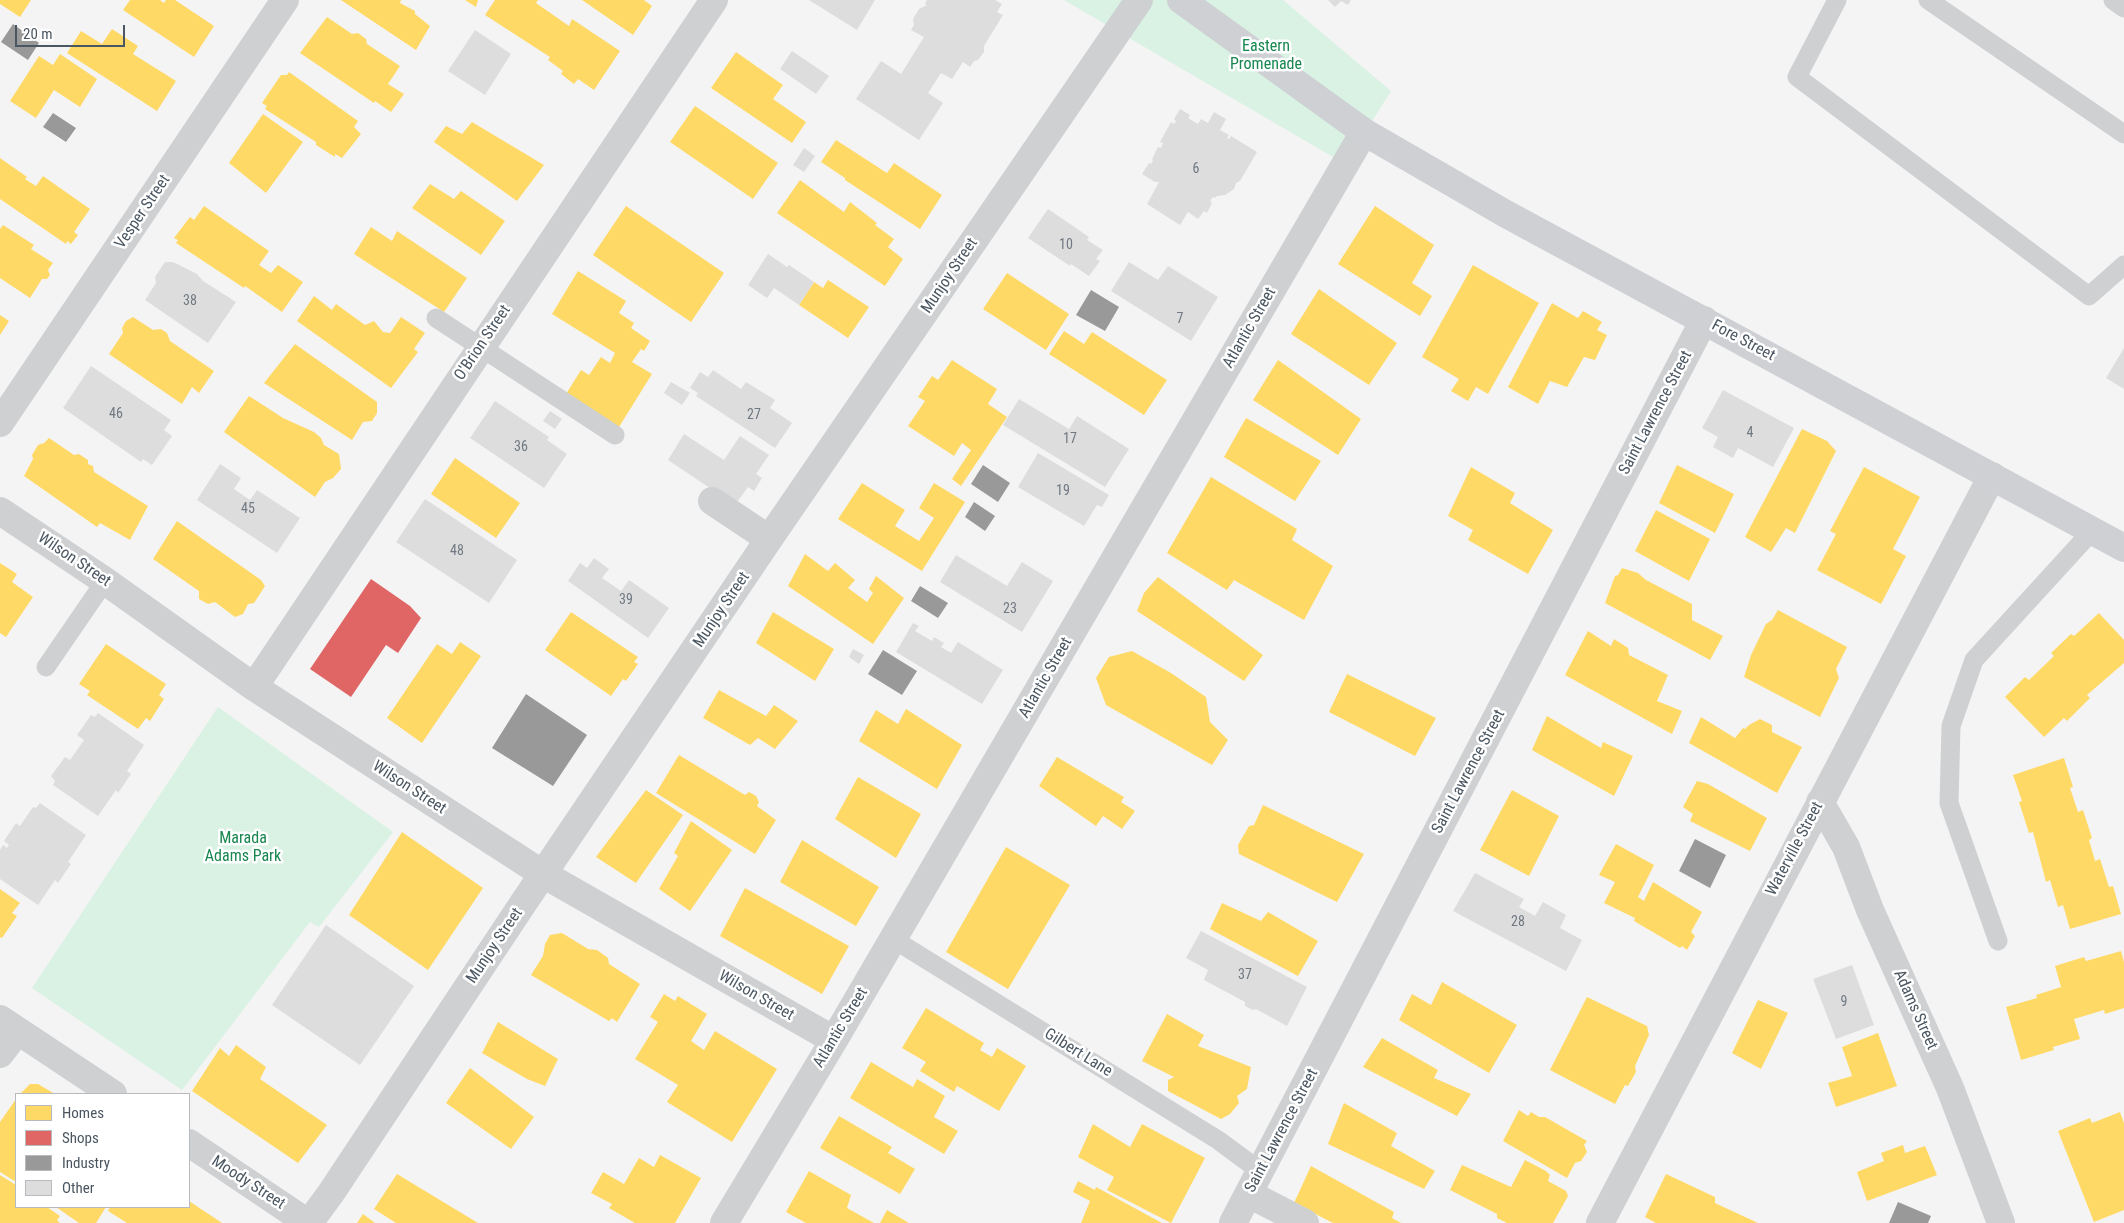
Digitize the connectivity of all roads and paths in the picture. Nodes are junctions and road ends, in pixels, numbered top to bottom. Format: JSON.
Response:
{"nodes":[{"id":1,"x":285,"y":0,"type":"edge"},
{"id":2,"x":714,"y":0,"type":"edge"},
{"id":3,"x":1139,"y":0,"type":"edge"},
{"id":4,"x":1181,"y":0,"type":"edge"},
{"id":5,"x":1838,"y":0,"type":"edge"},
{"id":6,"x":1928,"y":0,"type":"edge"},
{"id":7,"x":2113,"y":0,"type":"edge"},
{"id":8,"x":2124,"y":8,"type":"edge"},
{"id":9,"x":1364,"y":132,"type":"junction"},
{"id":10,"x":2124,"y":134,"type":"edge"},
{"id":11,"x":2124,"y":265,"type":"edge"},
{"id":12,"x":436,"y":318,"type":"dead end"},
{"id":13,"x":1704,"y":320,"type":"junction"},
{"id":14,"x":480,"y":348,"type":"junction"},
{"id":15,"x":0,"y":423,"type":"edge"},
{"id":16,"x":615,"y":435,"type":"dead end"},
{"id":17,"x":1992,"y":476,"type":"junction"},
{"id":18,"x":712,"y":501,"type":"dead end"},
{"id":19,"x":0,"y":511,"type":"edge"},
{"id":20,"x":2092,"y":531,"type":"junction"},
{"id":21,"x":770,"y":539,"type":"junction"},
{"id":22,"x":2124,"y":548,"type":"edge"},
{"id":23,"x":105,"y":581,"type":"junction"},
{"id":24,"x":46,"y":667,"type":"dead end"},
{"id":25,"x":254,"y":687,"type":"junction"},
{"id":26,"x":1820,"y":802,"type":"junction"},
{"id":27,"x":543,"y":874,"type":"junction"},
{"id":28,"x":893,"y":939,"type":"junction"},
{"id":29,"x":1998,"y":941,"type":"dead end"},
{"id":30,"x":8,"y":1026,"type":"edge"},
{"id":31,"x":834,"y":1040,"type":"junction"},
{"id":32,"x":0,"y":1054,"type":"edge"},
{"id":33,"x":111,"y":1093,"type":"edge"},
{"id":34,"x":190,"y":1145,"type":"edge"},
{"id":35,"x":1254,"y":1183,"type":"junction"},
{"id":36,"x":1997,"y":1220,"type":"edge"},
{"id":37,"x":308,"y":1223,"type":"edge"},
{"id":38,"x":724,"y":1223,"type":"edge"},
{"id":39,"x":1233,"y":1223,"type":"edge"},
{"id":40,"x":1305,"y":1223,"type":"edge"},
{"id":41,"x":1600,"y":1223,"type":"edge"}],
"edges":[{"from":1,"to":15,"type":"street","name":"Vesper Street"},
{"from":2,"to":14,"type":"street","name":"O'Brion Street"},
{"from":3,"to":21,"type":"street","name":"Munjoy Street"},
{"from":4,"to":9,"type":"street"},
{"from":5,"to":11,"type":"lane"},
{"from":6,"to":10,"type":"lane"},
{"from":7,"to":8,"type":"lane"},
{"from":9,"to":13,"type":"street","name":"Fore Street"},
{"from":9,"to":28,"type":"street","name":"Atlantic Street"},
{"from":12,"to":14,"type":"lane"},
{"from":13,"to":17,"type":"street","name":"Fore Street"},
{"from":13,"to":35,"type":"street","name":"Saint Lawrence Street"},
{"from":14,"to":16,"type":"lane"},
{"from":14,"to":25,"type":"street","name":"O'Brion Street"},
{"from":17,"to":20,"type":"street","name":"Fore Street"},
{"from":17,"to":26,"type":"street","name":"Waterville Street"},
{"from":18,"to":21,"type":"street"},
{"from":19,"to":23,"type":"street","name":"Wilson Street"},
{"from":20,"to":22,"type":"street","name":"Fore Street"},
{"from":20,"to":29,"type":"lane"},
{"from":21,"to":27,"type":"street","name":"Munjoy Street"},
{"from":23,"to":24,"type":"lane"},
{"from":23,"to":25,"type":"street","name":"Wilson Street"},
{"from":25,"to":27,"type":"street","name":"Wilson Street"},
{"from":26,"to":36,"type":"street","name":"Adams Street"},
{"from":26,"to":41,"type":"street","name":"Waterville Street"},
{"from":27,"to":31,"type":"street","name":"Wilson Street"},
{"from":27,"to":37,"type":"street","name":"Munjoy Street"},
{"from":28,"to":31,"type":"street","name":"Atlantic Street"},
{"from":28,"to":35,"type":"lane","name":"Gilbert Lane"},
{"from":30,"to":32,"type":"street"},
{"from":30,"to":33,"type":"street"},
{"from":31,"to":38,"type":"street","name":"Atlantic Street"},
{"from":34,"to":37,"type":"street","name":"Moody Street"},
{"from":35,"to":39,"type":"street","name":"Saint Lawrence Street"},
{"from":35,"to":40,"type":"street"}]}
